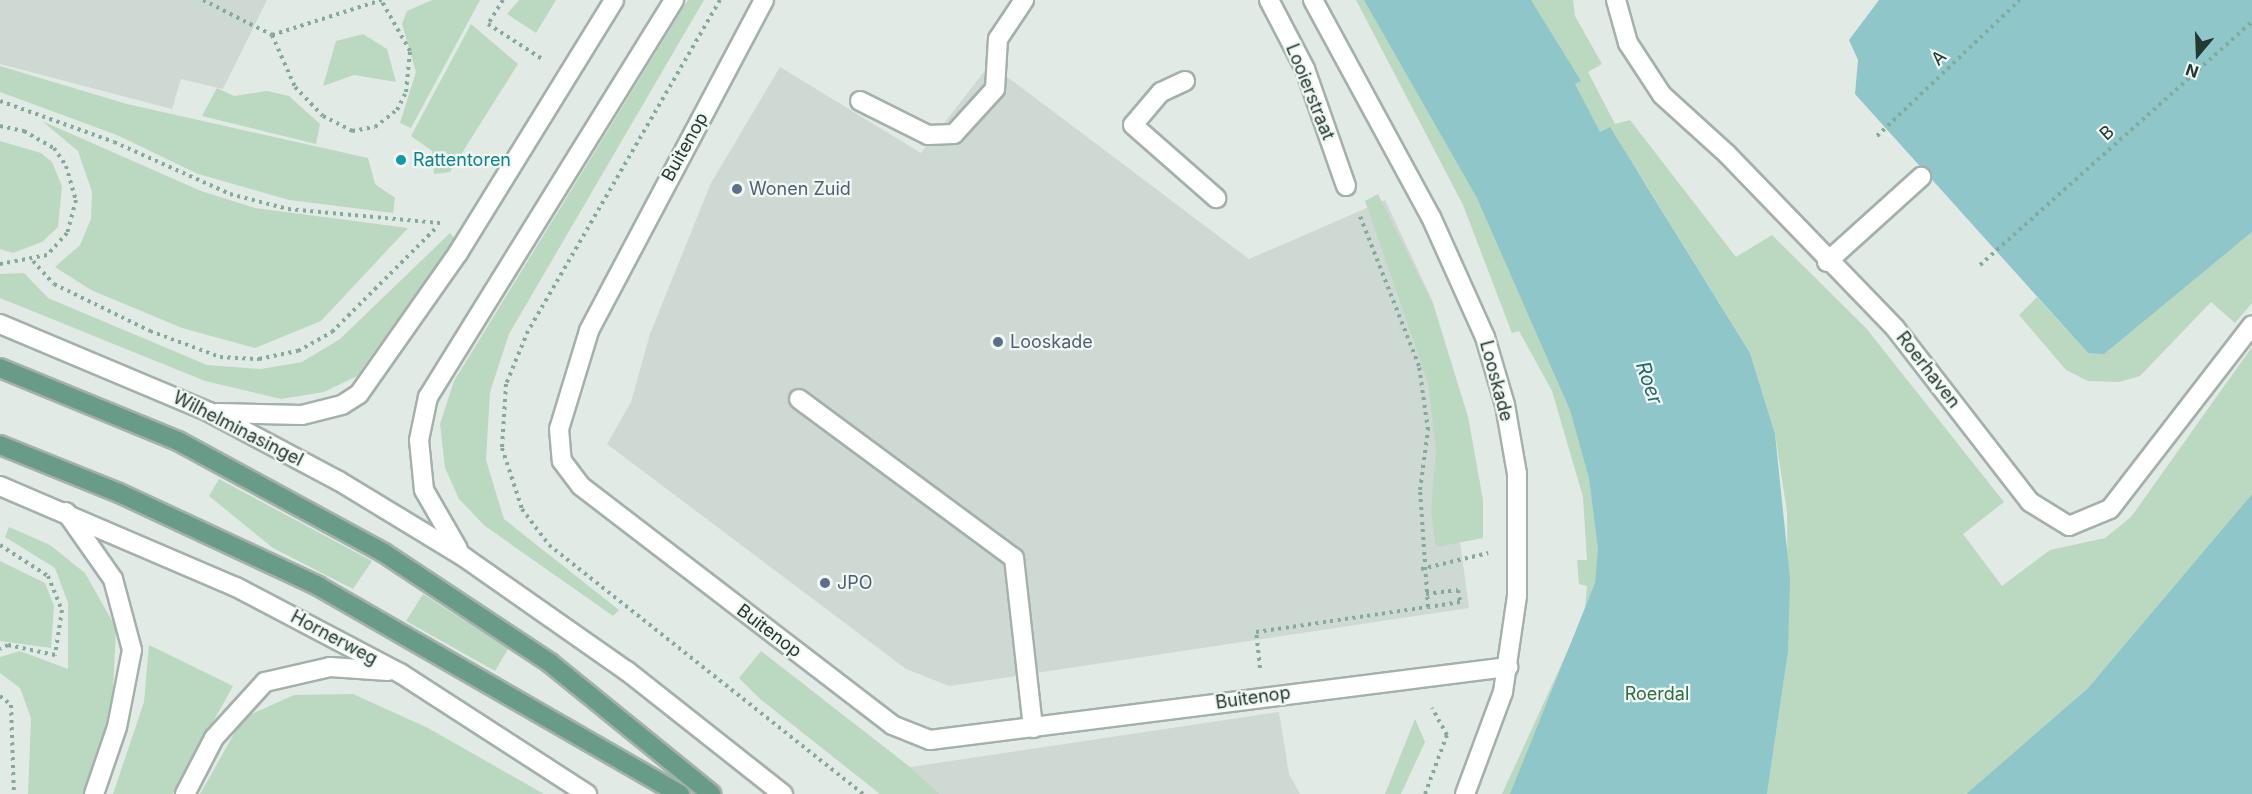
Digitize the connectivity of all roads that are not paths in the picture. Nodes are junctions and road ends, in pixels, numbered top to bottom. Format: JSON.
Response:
{"nodes":[{"id":1,"x":614,"y":0,"type":"edge"},
{"id":2,"x":674,"y":0,"type":"edge"},
{"id":3,"x":764,"y":0,"type":"edge"},
{"id":4,"x":1024,"y":0,"type":"edge"},
{"id":5,"x":1269,"y":0,"type":"edge"},
{"id":6,"x":1313,"y":0,"type":"edge"},
{"id":7,"x":1616,"y":0,"type":"edge"},
{"id":8,"x":1185,"y":81,"type":"dead end"},
{"id":9,"x":860,"y":101,"type":"dead end"},
{"id":10,"x":1922,"y":177,"type":"dead end"},
{"id":11,"x":1346,"y":186,"type":"road end"},
{"id":12,"x":1216,"y":198,"type":"dead end"},
{"id":13,"x":1827,"y":262,"type":"junction"},
{"id":14,"x":0,"y":324,"type":"edge"},
{"id":15,"x":2252,"y":325,"type":"edge"},
{"id":16,"x":0,"y":368,"type":"edge"},
{"id":17,"x":799,"y":399,"type":"dead end"},
{"id":18,"x":209,"y":412,"type":"junction"},
{"id":19,"x":0,"y":445,"type":"edge"},
{"id":20,"x":0,"y":486,"type":"edge"},
{"id":21,"x":65,"y":511,"type":"junction"},
{"id":22,"x":464,"y":557,"type":"junction"},
{"id":23,"x":1508,"y":667,"type":"junction"},
{"id":24,"x":400,"y":673,"type":"junction"},
{"id":25,"x":1033,"y":728,"type":"junction"},
{"id":26,"x":94,"y":794,"type":"edge"},
{"id":27,"x":185,"y":794,"type":"edge"},
{"id":28,"x":587,"y":794,"type":"edge"},
{"id":29,"x":680,"y":794,"type":"edge"},
{"id":30,"x":711,"y":794,"type":"edge"},
{"id":31,"x":783,"y":794,"type":"edge"},
{"id":32,"x":1465,"y":794,"type":"edge"}],
"edges":[{"from":1,"to":18,"type":"main road"},
{"from":2,"to":22,"type":"main road"},
{"from":3,"to":25,"type":"main road","name":"Buitenop"},
{"from":4,"to":9,"type":"main road"},
{"from":5,"to":11,"type":"main road","name":"Looierstraat"},
{"from":6,"to":23,"type":"main road","name":"Looskade"},
{"from":7,"to":13,"type":"main road","name":"Roerhaven"},
{"from":8,"to":12,"type":"main road"},
{"from":10,"to":13,"type":"main road"},
{"from":13,"to":15,"type":"main road","name":"Roerhaven"},
{"from":14,"to":18,"type":"main road","name":"Wilhelminasingel"},
{"from":16,"to":30,"type":"main road"},
{"from":17,"to":25,"type":"main road"},
{"from":18,"to":22,"type":"main road","name":"Wilhelminasingel"},
{"from":19,"to":29,"type":"main road","name":"Hornerweg"},
{"from":20,"to":21,"type":"main road"},
{"from":21,"to":24,"type":"main road","name":"Hornerweg"},
{"from":21,"to":26,"type":"main road"},
{"from":22,"to":31,"type":"main road"},
{"from":23,"to":25,"type":"main road","name":"Buitenop"},
{"from":23,"to":32,"type":"main road","name":"Looskade"},
{"from":24,"to":27,"type":"main road"},
{"from":24,"to":28,"type":"main road","name":"Hornerweg"}]}
